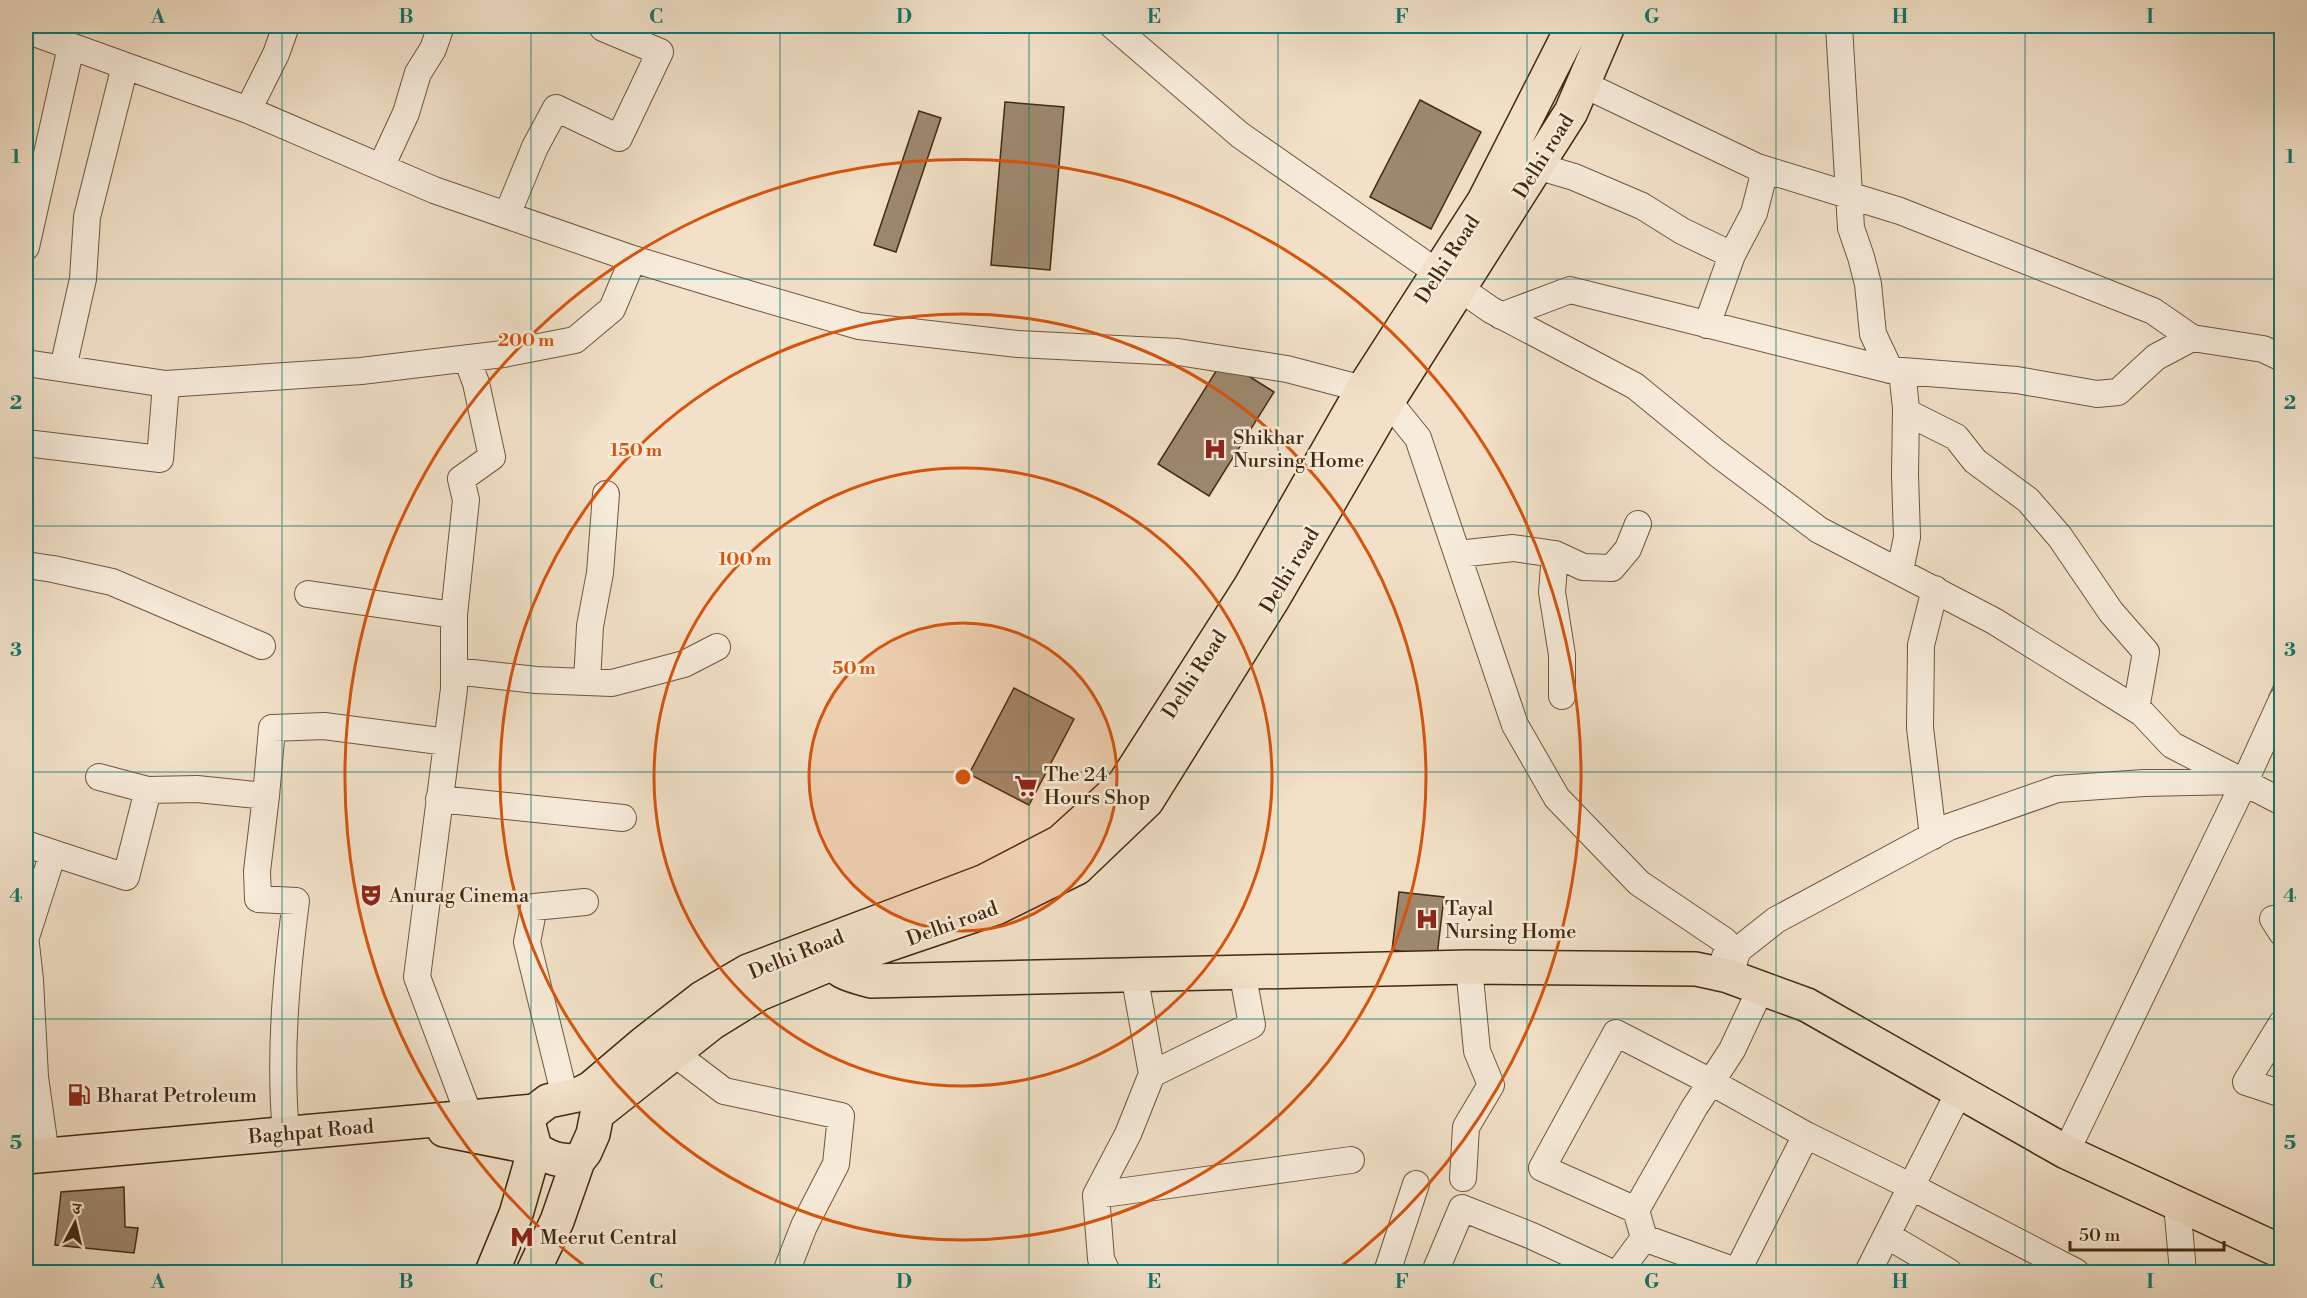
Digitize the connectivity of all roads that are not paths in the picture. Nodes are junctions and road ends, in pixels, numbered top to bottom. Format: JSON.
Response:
{"nodes":[{"id":1,"x":286,"y":26,"type":"edge"},
{"id":2,"x":441,"y":26,"type":"edge"},
{"id":3,"x":1113,"y":26,"type":"edge"},
{"id":4,"x":1573,"y":26,"type":"edge"},
{"id":5,"x":1608,"y":26,"type":"edge"},
{"id":6,"x":1839,"y":26,"type":"edge"},
{"id":7,"x":603,"y":28,"type":"dead end"},
{"id":8,"x":26,"y":30,"type":"edge"},
{"id":9,"x":71,"y":47,"type":"junction"},
{"id":10,"x":125,"y":66,"type":"junction"},
{"id":11,"x":1583,"y":84,"type":"junction"},
{"id":12,"x":248,"y":110,"type":"junction"},
{"id":13,"x":1537,"y":166,"type":"junction"},
{"id":14,"x":381,"y":167,"type":"junction"},
{"id":15,"x":1765,"y":170,"type":"junction"},
{"id":16,"x":1849,"y":195,"type":"junction"},
{"id":17,"x":507,"y":215,"type":"junction"},
{"id":18,"x":26,"y":247,"type":"edge"},
{"id":19,"x":1732,"y":255,"type":"junction"},
{"id":20,"x":633,"y":259,"type":"junction"},
{"id":21,"x":1448,"y":282,"type":"junction"},
{"id":22,"x":1501,"y":316,"type":"junction"},
{"id":23,"x":1707,"y":325,"type":"junction"},
{"id":24,"x":2192,"y":338,"type":"junction"},
{"id":25,"x":467,"y":358,"type":"junction"},
{"id":26,"x":2282,"y":358,"type":"edge"},
{"id":27,"x":26,"y":363,"type":"edge"},
{"id":28,"x":63,"y":368,"type":"junction"},
{"id":29,"x":1896,"y":370,"type":"junction"},
{"id":30,"x":166,"y":384,"type":"junction"},
{"id":31,"x":1376,"y":395,"type":"junction"},
{"id":32,"x":1906,"y":412,"type":"junction"},
{"id":33,"x":26,"y":443,"type":"edge"},
{"id":34,"x":606,"y":494,"type":"dead end"},
{"id":35,"x":1638,"y":524,"type":"dead end"},
{"id":36,"x":1458,"y":554,"type":"junction"},
{"id":37,"x":1556,"y":554,"type":"junction"},
{"id":38,"x":26,"y":565,"type":"edge"},
{"id":39,"x":1900,"y":571,"type":"junction"},
{"id":40,"x":1935,"y":590,"type":"junction"},
{"id":41,"x":308,"y":594,"type":"dead end"},
{"id":42,"x":454,"y":615,"type":"junction"},
{"id":43,"x":262,"y":646,"type":"dead end"},
{"id":44,"x":717,"y":647,"type":"dead end"},
{"id":45,"x":454,"y":670,"type":"junction"},
{"id":46,"x":587,"y":682,"type":"junction"},
{"id":47,"x":1562,"y":696,"type":"dead end"},
{"id":48,"x":2282,"y":700,"type":"edge"},
{"id":49,"x":2136,"y":709,"type":"junction"},
{"id":50,"x":447,"y":742,"type":"junction"},
{"id":51,"x":99,"y":777,"type":"dead end"},
{"id":52,"x":2238,"y":779,"type":"junction"},
{"id":53,"x":148,"y":790,"type":"junction"},
{"id":54,"x":266,"y":796,"type":"junction"},
{"id":55,"x":439,"y":799,"type":"junction"},
{"id":56,"x":2282,"y":802,"type":"edge"},
{"id":57,"x":623,"y":818,"type":"dead end"},
{"id":58,"x":1933,"y":836,"type":"junction"},
{"id":59,"x":26,"y":844,"type":"edge"},
{"id":60,"x":53,"y":853,"type":"junction"},
{"id":61,"x":585,"y":902,"type":"dead end"},
{"id":62,"x":876,"y":936,"type":"junction"},
{"id":63,"x":26,"y":937,"type":"edge"},
{"id":64,"x":26,"y":944,"type":"edge"},
{"id":65,"x":827,"y":953,"type":"junction"},
{"id":66,"x":1469,"y":967,"type":"junction"},
{"id":67,"x":1242,"y":971,"type":"junction"},
{"id":68,"x":1134,"y":974,"type":"junction"},
{"id":69,"x":1724,"y":975,"type":"junction"},
{"id":70,"x":910,"y":980,"type":"junction"},
{"id":71,"x":1761,"y":988,"type":"junction"},
{"id":72,"x":2282,"y":1023,"type":"edge"},
{"id":73,"x":674,"y":1053,"type":"junction"},
{"id":74,"x":1152,"y":1074,"type":"junction"},
{"id":75,"x":1712,"y":1082,"type":"junction"},
{"id":76,"x":1959,"y":1092,"type":"junction"},
{"id":77,"x":578,"y":1093,"type":"junction"},
{"id":78,"x":2282,"y":1094,"type":"edge"},
{"id":79,"x":536,"y":1111,"type":"junction"},
{"id":80,"x":470,"y":1118,"type":"junction"},
{"id":81,"x":410,"y":1123,"type":"junction"},
{"id":82,"x":286,"y":1133,"type":"junction"},
{"id":83,"x":1806,"y":1135,"type":"junction"},
{"id":84,"x":535,"y":1148,"type":"junction"},
{"id":85,"x":2066,"y":1152,"type":"junction"},
{"id":86,"x":36,"y":1156,"type":"edge"},
{"id":87,"x":1351,"y":1160,"type":"dead end"},
{"id":88,"x":578,"y":1161,"type":"junction"},
{"id":89,"x":1463,"y":1178,"type":"dead end"},
{"id":90,"x":1416,"y":1184,"type":"dead end"},
{"id":91,"x":1912,"y":1187,"type":"junction"},
{"id":92,"x":1096,"y":1195,"type":"junction"},
{"id":93,"x":2177,"y":1204,"type":"junction"},
{"id":94,"x":1636,"y":1210,"type":"junction"},
{"id":95,"x":1888,"y":1236,"type":"junction"},
{"id":96,"x":1644,"y":1238,"type":"junction"},
{"id":97,"x":2282,"y":1252,"type":"edge"},
{"id":98,"x":492,"y":1272,"type":"edge"},
{"id":99,"x":533,"y":1272,"type":"edge"},
{"id":100,"x":786,"y":1272,"type":"edge"},
{"id":101,"x":1107,"y":1272,"type":"edge"},
{"id":102,"x":1387,"y":1272,"type":"edge"},
{"id":103,"x":1435,"y":1272,"type":"edge"},
{"id":104,"x":1610,"y":1272,"type":"edge"},
{"id":105,"x":1619,"y":1272,"type":"edge"},
{"id":106,"x":1738,"y":1272,"type":"edge"},
{"id":107,"x":1868,"y":1272,"type":"edge"},
{"id":108,"x":1949,"y":1272,"type":"edge"},
{"id":109,"x":2076,"y":1272,"type":"edge"},
{"id":110,"x":2183,"y":1272,"type":"edge"}],
"edges":[{"from":1,"to":12,"type":"street"},
{"from":2,"to":14,"type":"street"},
{"from":3,"to":21,"type":"street"},
{"from":4,"to":21,"type":"main road","name":"Delhi Road"},
{"from":5,"to":11,"type":"main road","name":"Delhi road"},
{"from":6,"to":16,"type":"street"},
{"from":7,"to":17,"type":"street"},
{"from":8,"to":9,"type":"street"},
{"from":9,"to":10,"type":"street"},
{"from":9,"to":18,"type":"street"},
{"from":10,"to":12,"type":"street"},
{"from":10,"to":28,"type":"street"},
{"from":11,"to":13,"type":"main road","name":"Delhi road"},
{"from":11,"to":15,"type":"street"},
{"from":12,"to":14,"type":"street"},
{"from":13,"to":19,"type":"street"},
{"from":13,"to":21,"type":"main road","name":"Delhi road"},
{"from":14,"to":17,"type":"street"},
{"from":15,"to":16,"type":"street"},
{"from":15,"to":19,"type":"street"},
{"from":16,"to":24,"type":"street"},
{"from":16,"to":29,"type":"street"},
{"from":17,"to":20,"type":"street"},
{"from":19,"to":23,"type":"street"},
{"from":20,"to":25,"type":"street"},
{"from":20,"to":31,"type":"street"},
{"from":21,"to":22,"type":"street"},
{"from":21,"to":31,"type":"main road","name":"Delhi Road"},
{"from":22,"to":23,"type":"street"},
{"from":22,"to":39,"type":"street"},
{"from":23,"to":29,"type":"street"},
{"from":24,"to":26,"type":"street"},
{"from":24,"to":29,"type":"street"},
{"from":25,"to":30,"type":"street"},
{"from":25,"to":42,"type":"street"},
{"from":27,"to":28,"type":"street"},
{"from":28,"to":30,"type":"street"},
{"from":29,"to":32,"type":"street"},
{"from":30,"to":33,"type":"street"},
{"from":31,"to":36,"type":"street"},
{"from":31,"to":62,"type":"main road","name":"Delhi Road"},
{"from":32,"to":39,"type":"street"},
{"from":32,"to":49,"type":"street"},
{"from":34,"to":46,"type":"street"},
{"from":35,"to":37,"type":"street"},
{"from":36,"to":37,"type":"street"},
{"from":36,"to":69,"type":"street"},
{"from":37,"to":47,"type":"street"},
{"from":38,"to":43,"type":"street"},
{"from":39,"to":40,"type":"street"},
{"from":40,"to":49,"type":"street"},
{"from":40,"to":58,"type":"street"},
{"from":41,"to":42,"type":"street"},
{"from":42,"to":45,"type":"street"},
{"from":44,"to":46,"type":"street"},
{"from":45,"to":46,"type":"street"},
{"from":45,"to":50,"type":"street"},
{"from":48,"to":52,"type":"street"},
{"from":49,"to":52,"type":"street"},
{"from":50,"to":54,"type":"street"},
{"from":50,"to":55,"type":"street"},
{"from":51,"to":53,"type":"street"},
{"from":52,"to":56,"type":"street"},
{"from":52,"to":58,"type":"street"},
{"from":52,"to":85,"type":"street"},
{"from":53,"to":54,"type":"street"},
{"from":53,"to":60,"type":"street"},
{"from":54,"to":82,"type":"street"},
{"from":55,"to":57,"type":"street"},
{"from":55,"to":80,"type":"street"},
{"from":58,"to":69,"type":"street"},
{"from":59,"to":60,"type":"street"},
{"from":60,"to":63,"type":"street"},
{"from":61,"to":77,"type":"street"},
{"from":62,"to":65,"type":"main road","name":"Delhi Road"},
{"from":62,"to":70,"type":"main road"},
{"from":64,"to":86,"type":"street"},
{"from":65,"to":70,"type":"main road"},
{"from":65,"to":73,"type":"main road","name":"Delhi Road"},
{"from":65,"to":77,"type":"main road","name":"Delhi Road"},
{"from":66,"to":67,"type":"main road"},
{"from":66,"to":69,"type":"main road"},
{"from":66,"to":89,"type":"street"},
{"from":67,"to":68,"type":"main road"},
{"from":67,"to":74,"type":"street"},
{"from":68,"to":70,"type":"main road"},
{"from":68,"to":74,"type":"street"},
{"from":69,"to":71,"type":"main road"},
{"from":71,"to":75,"type":"street"},
{"from":71,"to":76,"type":"main road"},
{"from":72,"to":78,"type":"street"},
{"from":73,"to":88,"type":"main road","name":"Delhi Road"},
{"from":73,"to":100,"type":"street"},
{"from":74,"to":92,"type":"street"},
{"from":75,"to":83,"type":"street"},
{"from":75,"to":94,"type":"street"},
{"from":75,"to":94,"type":"street"},
{"from":76,"to":85,"type":"main road"},
{"from":76,"to":91,"type":"street"},
{"from":77,"to":79,"type":"main road","name":"Baghpat Road"},
{"from":79,"to":80,"type":"main road","name":"Baghpat Road"},
{"from":79,"to":84,"type":"main road"},
{"from":80,"to":81,"type":"main road","name":"Baghpat Road"},
{"from":81,"to":82,"type":"main road","name":"Baghpat Road"},
{"from":81,"to":84,"type":"main road"},
{"from":82,"to":86,"type":"main road","name":"Baghpat Road"},
{"from":83,"to":91,"type":"street"},
{"from":83,"to":106,"type":"street"},
{"from":84,"to":88,"type":"main road"},
{"from":84,"to":98,"type":"main road"},
{"from":85,"to":93,"type":"main road"},
{"from":87,"to":92,"type":"street"},
{"from":88,"to":99,"type":"main road","name":"Delhi Road"},
{"from":90,"to":102,"type":"street"},
{"from":91,"to":95,"type":"street"},
{"from":91,"to":109,"type":"street"},
{"from":92,"to":101,"type":"street"},
{"from":93,"to":97,"type":"main road"},
{"from":93,"to":110,"type":"street"},
{"from":94,"to":96,"type":"street"},
{"from":95,"to":107,"type":"street"},
{"from":95,"to":108,"type":"street"},
{"from":96,"to":105,"type":"street"},
{"from":96,"to":106,"type":"street"},
{"from":103,"to":104,"type":"street"}]}
